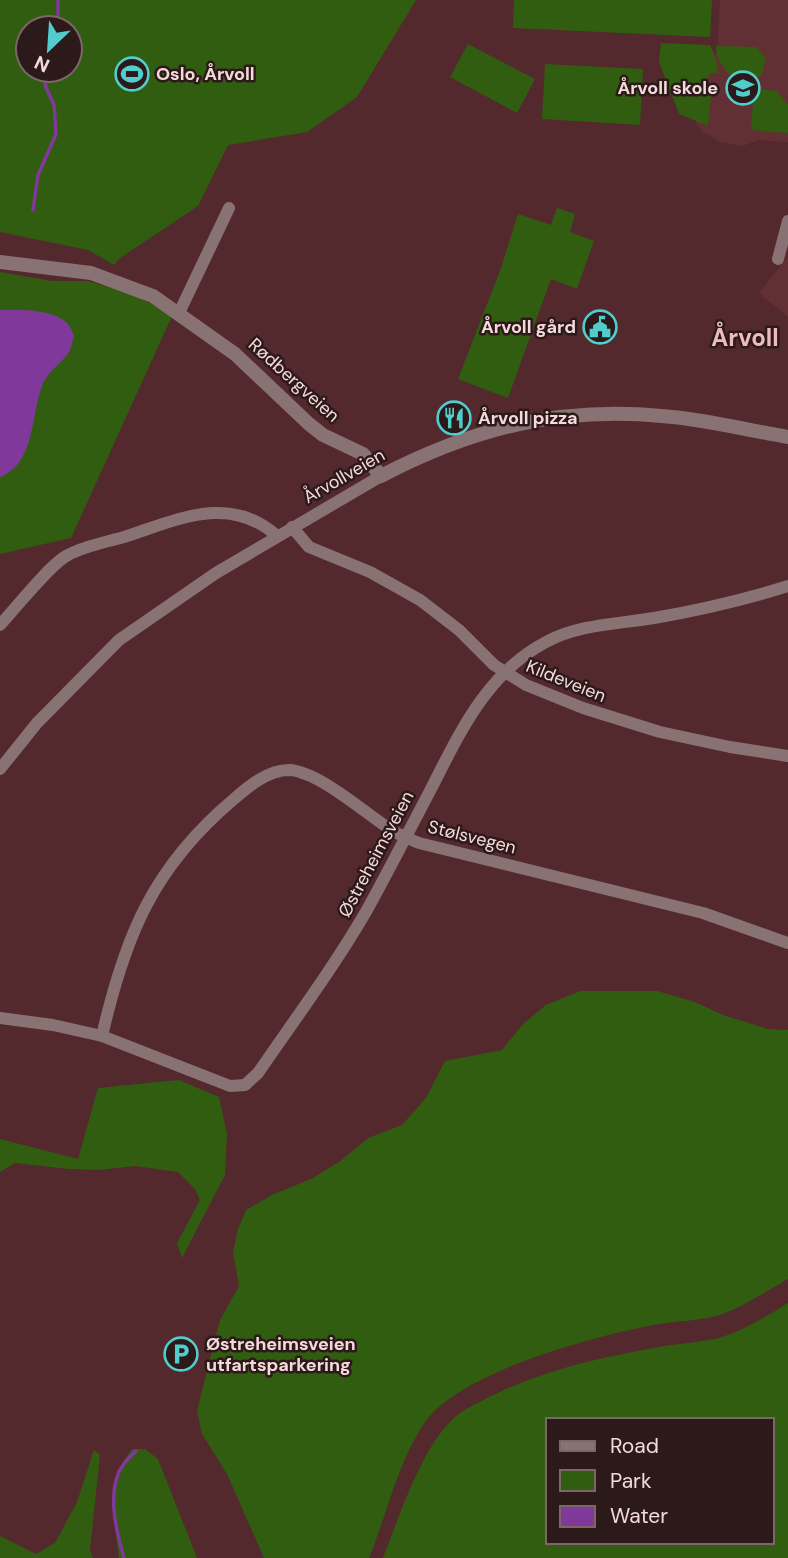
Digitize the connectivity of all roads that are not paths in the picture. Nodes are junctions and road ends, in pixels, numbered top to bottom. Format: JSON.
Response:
{"nodes":[{"id":1,"x":229,"y":208,"type":"dead end"},
{"id":2,"x":788,"y":222,"type":"edge"},
{"id":3,"x":778,"y":259,"type":"dead end"},
{"id":4,"x":0,"y":262,"type":"edge"},
{"id":5,"x":179,"y":313,"type":"junction"},
{"id":6,"x":788,"y":437,"type":"edge"},
{"id":7,"x":381,"y":476,"type":"junction"},
{"id":8,"x":292,"y":527,"type":"junction"},
{"id":9,"x":277,"y":536,"type":"junction"},
{"id":10,"x":788,"y":586,"type":"edge"},
{"id":11,"x":0,"y":625,"type":"edge"},
{"id":12,"x":503,"y":671,"type":"junction"},
{"id":13,"x":788,"y":756,"type":"edge"},
{"id":14,"x":0,"y":769,"type":"edge"},
{"id":15,"x":406,"y":837,"type":"junction"},
{"id":16,"x":788,"y":943,"type":"edge"},
{"id":17,"x":0,"y":1018,"type":"edge"},
{"id":18,"x":102,"y":1037,"type":"junction"}],
"edges":[{"from":1,"to":5,"type":"street"},
{"from":2,"to":3,"type":"street"},
{"from":4,"to":5,"type":"street","name":"Rødbergveien"},
{"from":5,"to":7,"type":"street","name":"Rødbergveien"},
{"from":6,"to":7,"type":"street","name":"Årvollveien"},
{"from":7,"to":8,"type":"street","name":"Årvollveien"},
{"from":8,"to":9,"type":"street","name":"Årvollveien"},
{"from":8,"to":12,"type":"street","name":"Kildeveien"},
{"from":9,"to":11,"type":"street"},
{"from":9,"to":14,"type":"street","name":"Årvollveien"},
{"from":10,"to":12,"type":"street","name":"Østreheimsveien"},
{"from":12,"to":13,"type":"street","name":"Kildeveien"},
{"from":12,"to":15,"type":"street","name":"Østreheimsveien"},
{"from":15,"to":16,"type":"street","name":"Stølsvegen"},
{"from":15,"to":18,"type":"street","name":"Østreheimsveien"},
{"from":15,"to":18,"type":"street","name":"Stølsvegen"},
{"from":17,"to":18,"type":"street","name":"Østreheimsveien"}]}
